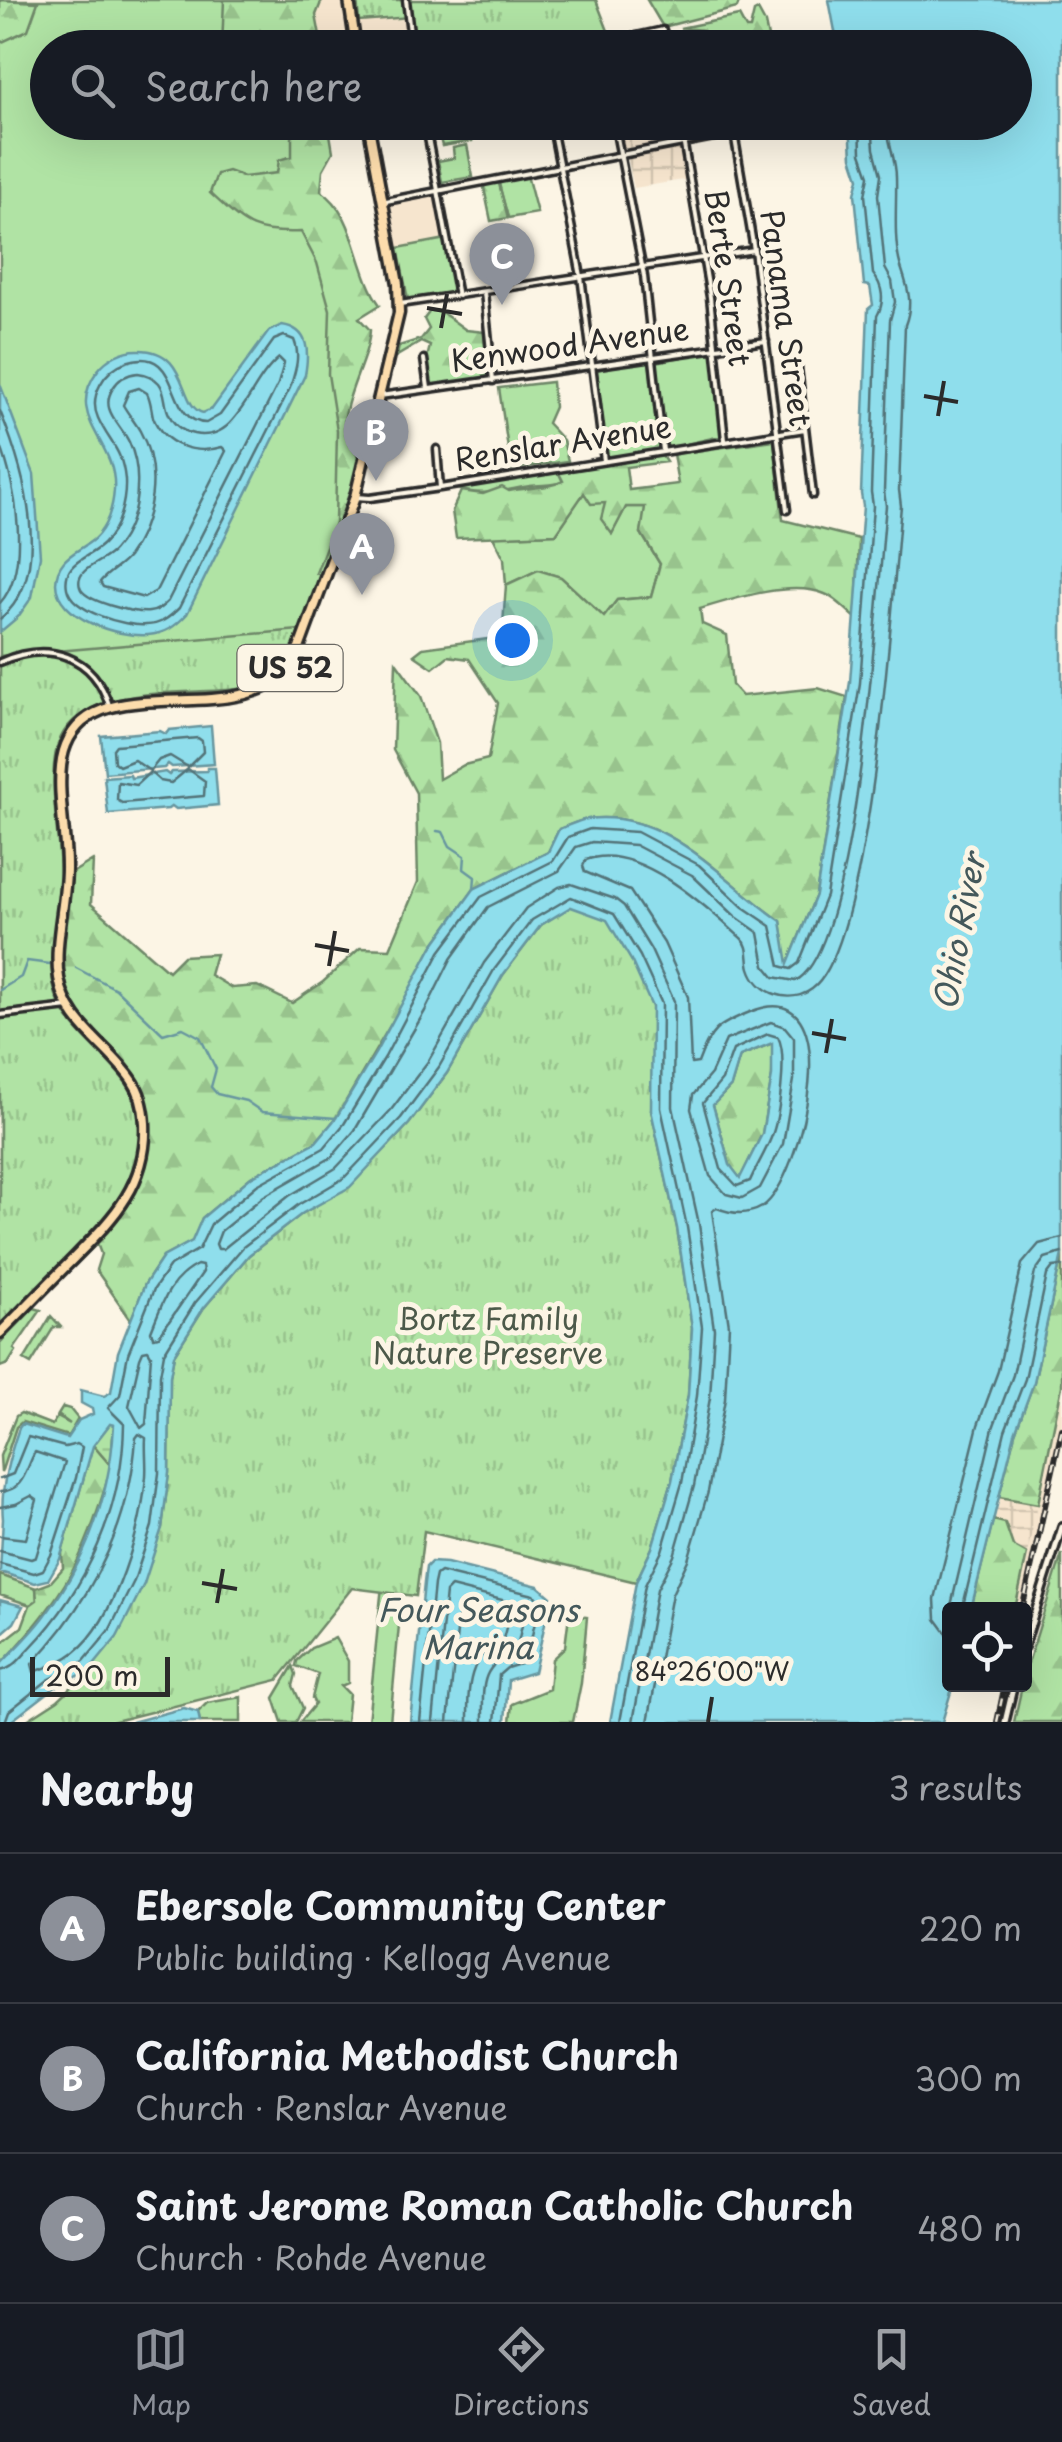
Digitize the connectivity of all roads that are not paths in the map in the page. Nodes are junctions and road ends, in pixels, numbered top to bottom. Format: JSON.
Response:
{"nodes":[{"id":1,"x":350,"y":0,"type":"edge"},
{"id":2,"x":406,"y":0,"type":"edge"},
{"id":3,"x":354,"y":30,"type":"edge"},
{"id":4,"x":410,"y":30,"type":"edge"},
{"id":5,"x":371,"y":140,"type":"edge"},
{"id":6,"x":428,"y":140,"type":"edge"},
{"id":7,"x":555,"y":140,"type":"edge"},
{"id":8,"x":617,"y":140,"type":"edge"},
{"id":9,"x":683,"y":140,"type":"edge"},
{"id":10,"x":700,"y":140,"type":"edge"},
{"id":11,"x":735,"y":140,"type":"edge"},
{"id":12,"x":683,"y":143,"type":"junction"},
{"id":13,"x":619,"y":154,"type":"junction"},
{"id":14,"x":560,"y":166,"type":"junction"},
{"id":15,"x":438,"y":190,"type":"junction"},
{"id":16,"x":383,"y":201,"type":"junction"},
{"id":17,"x":754,"y":250,"type":"junction"},
{"id":18,"x":704,"y":258,"type":"junction"},
{"id":19,"x":642,"y":266,"type":"junction"},
{"id":20,"x":581,"y":276,"type":"junction"},
{"id":21,"x":484,"y":292,"type":"junction"},
{"id":22,"x":458,"y":296,"type":"junction"},
{"id":23,"x":400,"y":304,"type":"junction"},
{"id":24,"x":766,"y":341,"type":"junction"},
{"id":25,"x":716,"y":349,"type":"junction"},
{"id":26,"x":653,"y":358,"type":"junction"},
{"id":27,"x":424,"y":359,"type":"dead end"},
{"id":28,"x":797,"y":359,"type":"dead end"},
{"id":29,"x":593,"y":367,"type":"junction"},
{"id":30,"x":493,"y":381,"type":"junction"},
{"id":31,"x":428,"y":388,"type":"junction"},
{"id":32,"x":380,"y":396,"type":"junction"},
{"id":33,"x":806,"y":429,"type":"junction"},
{"id":34,"x":778,"y":432,"type":"junction"},
{"id":35,"x":725,"y":440,"type":"junction"},
{"id":36,"x":437,"y":448,"type":"dead end"},
{"id":37,"x":663,"y":451,"type":"junction"},
{"id":38,"x":604,"y":461,"type":"junction"},
{"id":39,"x":440,"y":488,"type":"junction"},
{"id":40,"x":813,"y":495,"type":"dead end"},
{"id":41,"x":356,"y":497,"type":"junction"},
{"id":42,"x":788,"y":510,"type":"dead end"},
{"id":43,"x":0,"y":662,"type":"edge"},
{"id":44,"x":110,"y":708,"type":"junction"},
{"id":45,"x":69,"y":1008,"type":"junction"},
{"id":46,"x":0,"y":1015,"type":"edge"},
{"id":47,"x":0,"y":1334,"type":"edge"},
{"id":48,"x":1062,"y":1527,"type":"edge"},
{"id":49,"x":1032,"y":1623,"type":"edge"},
{"id":50,"x":1012,"y":1692,"type":"edge"},
{"id":51,"x":1006,"y":1722,"type":"edge"}],
"edges":[{"from":1,"to":3,"type":"main road"},
{"from":2,"to":4,"type":"street"},
{"from":5,"to":16,"type":"main road","number":"US 52"},
{"from":6,"to":15,"type":"street"},
{"from":7,"to":14,"type":"street"},
{"from":8,"to":13,"type":"street"},
{"from":9,"to":12,"type":"street","name":"Berte Street"},
{"from":10,"to":12,"type":"street","name":"Panama Street"},
{"from":11,"to":17,"type":"street","name":"Panama Street"},
{"from":12,"to":13,"type":"street"},
{"from":12,"to":18,"type":"street","name":"Berte Street"},
{"from":13,"to":14,"type":"street"},
{"from":13,"to":19,"type":"street"},
{"from":14,"to":15,"type":"street"},
{"from":14,"to":20,"type":"street"},
{"from":15,"to":16,"type":"street"},
{"from":15,"to":22,"type":"street"},
{"from":16,"to":23,"type":"main road","number":"US 52"},
{"from":17,"to":18,"type":"street"},
{"from":17,"to":24,"type":"street","name":"Panama Street"},
{"from":18,"to":19,"type":"street"},
{"from":18,"to":25,"type":"street","name":"Berte Street"},
{"from":19,"to":20,"type":"street"},
{"from":19,"to":26,"type":"street"},
{"from":20,"to":21,"type":"street"},
{"from":20,"to":29,"type":"street"},
{"from":21,"to":22,"type":"street"},
{"from":21,"to":30,"type":"street"},
{"from":22,"to":23,"type":"street"},
{"from":23,"to":32,"type":"main road","number":"US 52"},
{"from":24,"to":25,"type":"street","name":"Kenwood Avenue"},
{"from":24,"to":34,"type":"street","name":"Panama Street"},
{"from":25,"to":26,"type":"street","name":"Kenwood Avenue"},
{"from":25,"to":35,"type":"street","name":"Berte Street"},
{"from":26,"to":29,"type":"street","name":"Kenwood Avenue"},
{"from":26,"to":37,"type":"street"},
{"from":27,"to":31,"type":"street"},
{"from":28,"to":33,"type":"street"},
{"from":29,"to":30,"type":"street","name":"Kenwood Avenue"},
{"from":29,"to":38,"type":"street"},
{"from":30,"to":31,"type":"street","name":"Kenwood Avenue"},
{"from":31,"to":32,"type":"street","name":"Kenwood Avenue"},
{"from":32,"to":41,"type":"main road","number":"US 52"},
{"from":33,"to":34,"type":"street","name":"Renslar Avenue"},
{"from":33,"to":40,"type":"street"},
{"from":34,"to":35,"type":"street","name":"Renslar Avenue"},
{"from":34,"to":42,"type":"street","name":"Panama Street"},
{"from":35,"to":37,"type":"street","name":"Renslar Avenue"},
{"from":36,"to":39,"type":"street"},
{"from":37,"to":38,"type":"street","name":"Renslar Avenue"},
{"from":38,"to":39,"type":"street","name":"Renslar Avenue"},
{"from":39,"to":41,"type":"street","name":"Renslar Avenue"},
{"from":41,"to":44,"type":"main road","number":"US 52"},
{"from":43,"to":44,"type":"street"},
{"from":44,"to":45,"type":"main road"},
{"from":45,"to":46,"type":"street"},
{"from":45,"to":47,"type":"main road"},
{"from":48,"to":49,"type":"street"},
{"from":50,"to":51,"type":"street"}]}
